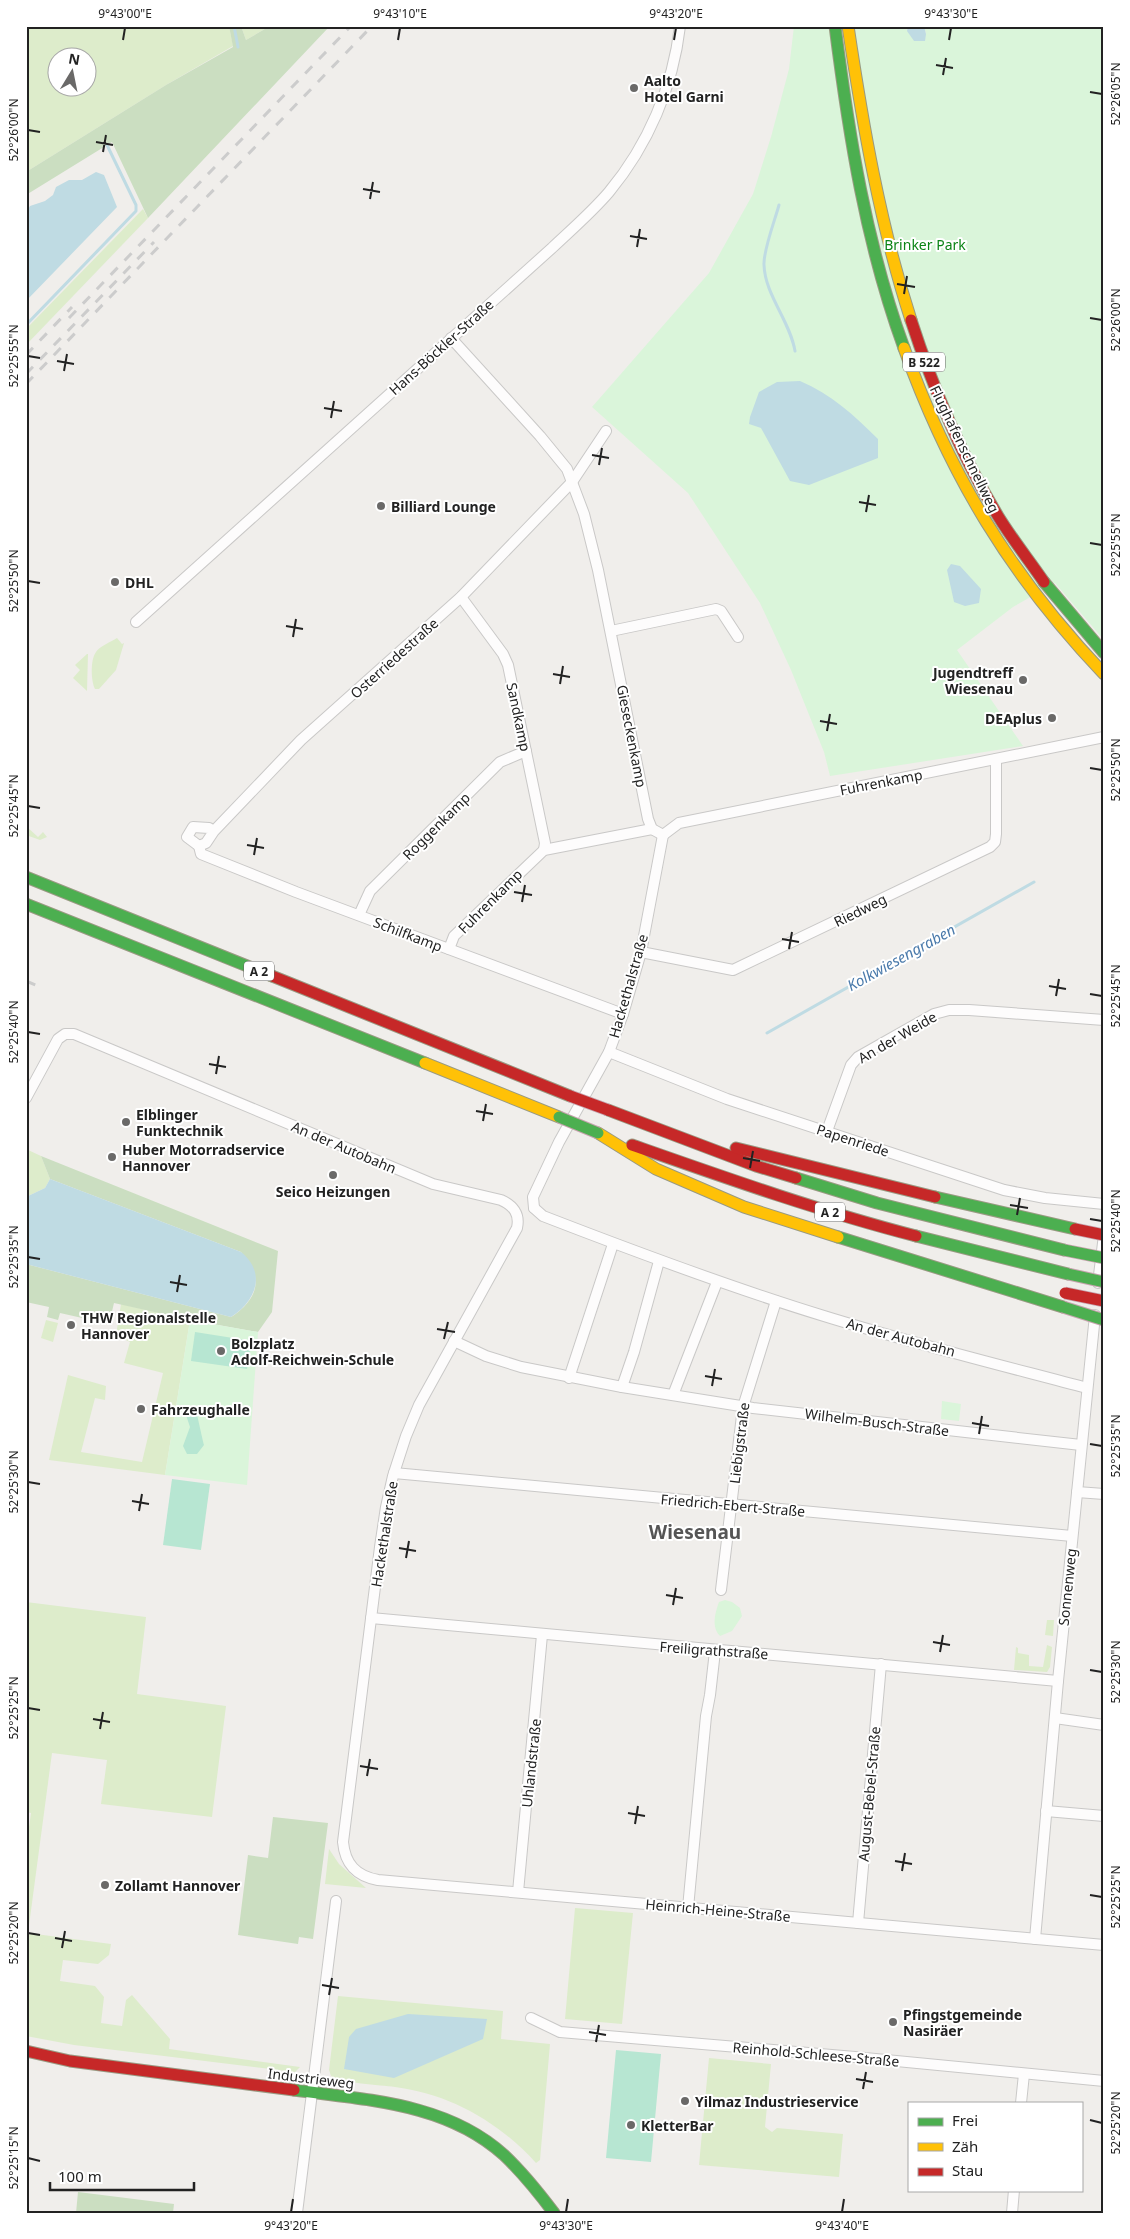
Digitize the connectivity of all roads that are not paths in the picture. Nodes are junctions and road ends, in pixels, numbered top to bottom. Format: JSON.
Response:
{"nodes":[{"id":1,"x":680,"y":26,"type":"edge"},
{"id":2,"x":835,"y":26,"type":"edge"},
{"id":3,"x":848,"y":26,"type":"edge"},
{"id":4,"x":451,"y":338,"type":"junction"},
{"id":5,"x":606,"y":431,"type":"dead end"},
{"id":6,"x":572,"y":482,"type":"junction"},
{"id":7,"x":461,"y":597,"type":"junction"},
{"id":8,"x":136,"y":622,"type":"dead end"},
{"id":9,"x":611,"y":631,"type":"junction"},
{"id":10,"x":738,"y":636,"type":"dead end"},
{"id":11,"x":1104,"y":653,"type":"edge"},
{"id":12,"x":1104,"y":674,"type":"edge"},
{"id":13,"x":1104,"y":737,"type":"edge"},
{"id":14,"x":526,"y":751,"type":"junction"},
{"id":15,"x":996,"y":759,"type":"junction"},
{"id":16,"x":652,"y":830,"type":"junction"},
{"id":17,"x":214,"y":831,"type":"junction"},
{"id":18,"x":662,"y":835,"type":"junction"},
{"id":19,"x":199,"y":846,"type":"junction"},
{"id":20,"x":544,"y":850,"type":"junction"},
{"id":21,"x":26,"y":877,"type":"edge"},
{"id":22,"x":26,"y":904,"type":"edge"},
{"id":23,"x":359,"y":915,"type":"junction"},
{"id":24,"x":449,"y":949,"type":"junction"},
{"id":25,"x":641,"y":952,"type":"junction"},
{"id":26,"x":623,"y":1014,"type":"junction"},
{"id":27,"x":1104,"y":1020,"type":"edge"},
{"id":28,"x":609,"y":1052,"type":"junction"},
{"id":29,"x":26,"y":1098,"type":"edge"},
{"id":30,"x":827,"y":1132,"type":"junction"},
{"id":31,"x":598,"y":1133,"type":"junction"},
{"id":32,"x":667,"y":1134,"type":"junction"},
{"id":33,"x":1104,"y":1204,"type":"edge"},
{"id":34,"x":534,"y":1208,"type":"junction"},
{"id":35,"x":517,"y":1214,"type":"junction"},
{"id":36,"x":1104,"y":1235,"type":"edge"},
{"id":37,"x":613,"y":1244,"type":"junction"},
{"id":38,"x":1104,"y":1258,"type":"edge"},
{"id":39,"x":918,"y":1260,"type":"junction"},
{"id":40,"x":659,"y":1261,"type":"junction"},
{"id":41,"x":717,"y":1282,"type":"junction"},
{"id":42,"x":1104,"y":1282,"type":"edge"},
{"id":43,"x":1038,"y":1287,"type":"dead end"},
{"id":44,"x":1061,"y":1292,"type":"dead end"},
{"id":45,"x":776,"y":1300,"type":"junction"},
{"id":46,"x":1104,"y":1301,"type":"edge"},
{"id":47,"x":1104,"y":1320,"type":"edge"},
{"id":48,"x":454,"y":1341,"type":"junction"},
{"id":49,"x":569,"y":1378,"type":"junction"},
{"id":50,"x":622,"y":1387,"type":"junction"},
{"id":51,"x":1087,"y":1388,"type":"junction"},
{"id":52,"x":673,"y":1395,"type":"junction"},
{"id":53,"x":743,"y":1407,"type":"junction"},
{"id":54,"x":1081,"y":1445,"type":"junction"},
{"id":55,"x":394,"y":1473,"type":"junction"},
{"id":56,"x":1077,"y":1492,"type":"junction"},
{"id":57,"x":1104,"y":1494,"type":"edge"},
{"id":58,"x":732,"y":1504,"type":"junction"},
{"id":59,"x":1072,"y":1536,"type":"junction"},
{"id":60,"x":721,"y":1590,"type":"dead end"},
{"id":61,"x":371,"y":1618,"type":"junction"},
{"id":62,"x":542,"y":1635,"type":"junction"},
{"id":63,"x":714,"y":1651,"type":"junction"},
{"id":64,"x":881,"y":1664,"type":"junction"},
{"id":65,"x":1058,"y":1681,"type":"junction"},
{"id":66,"x":1055,"y":1718,"type":"junction"},
{"id":67,"x":1104,"y":1725,"type":"edge"},
{"id":68,"x":1046,"y":1811,"type":"junction"},
{"id":69,"x":1104,"y":1816,"type":"edge"},
{"id":70,"x":344,"y":1853,"type":"joint"},
{"id":71,"x":518,"y":1892,"type":"junction"},
{"id":72,"x":336,"y":1901,"type":"dead end"},
{"id":73,"x":688,"y":1908,"type":"junction"},
{"id":74,"x":858,"y":1923,"type":"junction"},
{"id":75,"x":1036,"y":1939,"type":"junction"},
{"id":76,"x":1104,"y":1945,"type":"edge"},
{"id":77,"x":530,"y":2018,"type":"dead end"},
{"id":78,"x":26,"y":2051,"type":"edge"},
{"id":79,"x":1024,"y":2074,"type":"junction"},
{"id":80,"x":1104,"y":2082,"type":"edge"},
{"id":81,"x":312,"y":2093,"type":"junction"},
{"id":82,"x":1021,"y":2102,"type":"edge"},
{"id":83,"x":1014,"y":2192,"type":"edge"},
{"id":84,"x":297,"y":2213,"type":"edge"},
{"id":85,"x":554,"y":2213,"type":"edge"},
{"id":86,"x":1012,"y":2213,"type":"edge"}],
"edges":[{"from":1,"to":4,"type":"street","name":"Hans-Böckler-Straße"},
{"from":2,"to":12,"type":"main road","name":"Flughafenschnellweg","number":"B 522"},
{"from":3,"to":11,"type":"main road","name":"Flughafenschnellweg","number":"B 522"},
{"from":4,"to":6,"type":"street","name":"Gieseckenkamp"},
{"from":4,"to":8,"type":"street","name":"Hans-Böckler-Straße"},
{"from":5,"to":6,"type":"street"},
{"from":6,"to":7,"type":"street","name":"Osterriedestraße"},
{"from":6,"to":9,"type":"street","name":"Gieseckenkamp"},
{"from":7,"to":14,"type":"street","name":"Sandkamp"},
{"from":7,"to":17,"type":"street","name":"Osterriedestraße"},
{"from":9,"to":10,"type":"street"},
{"from":9,"to":16,"type":"street","name":"Gieseckenkamp"},
{"from":13,"to":15,"type":"street","name":"Fuhrenkamp"},
{"from":14,"to":20,"type":"street","name":"Sandkamp"},
{"from":14,"to":23,"type":"street","name":"Roggenkamp"},
{"from":15,"to":18,"type":"street","name":"Fuhrenkamp"},
{"from":15,"to":25,"type":"street","name":"Riedweg"},
{"from":16,"to":18,"type":"street"},
{"from":16,"to":20,"type":"street"},
{"from":17,"to":19,"type":"street","name":"Osterriedestraße"},
{"from":17,"to":19,"type":"street"},
{"from":18,"to":25,"type":"street","name":"Hackethalstraße"},
{"from":19,"to":23,"type":"street","name":"Schilfkamp"},
{"from":20,"to":24,"type":"street","name":"Fuhrenkamp"},
{"from":21,"to":32,"type":"main road","number":"A 2","bridge":true},
{"from":22,"to":31,"type":"main road","number":"A 2","bridge":true},
{"from":23,"to":24,"type":"street","name":"Schilfkamp"},
{"from":24,"to":26,"type":"street","name":"Schilfkamp"},
{"from":25,"to":26,"type":"street","name":"Hackethalstraße"},
{"from":26,"to":28,"type":"street","name":"Hackethalstraße"},
{"from":27,"to":30,"type":"street","name":"An der Weide"},
{"from":28,"to":30,"type":"street","name":"Papenriede"},
{"from":28,"to":34,"type":"street","name":"Hackethalstraße"},
{"from":29,"to":35,"type":"street","name":"An der Autobahn"},
{"from":30,"to":33,"type":"street","name":"Papenriede"},
{"from":31,"to":39,"type":"main road"},
{"from":31,"to":42,"type":"main road","number":"A 2","bridge":true},
{"from":32,"to":36,"type":"main road","bridge":true},
{"from":32,"to":38,"type":"main road","number":"A 2","bridge":true},
{"from":34,"to":35,"type":"street"},
{"from":34,"to":37,"type":"street","name":"An der Autobahn"},
{"from":35,"to":48,"type":"street","name":"Hackethalstraße"},
{"from":36,"to":51,"type":"street","name":"Sonnenweg"},
{"from":37,"to":40,"type":"street","name":"An der Autobahn"},
{"from":37,"to":49,"type":"street"},
{"from":39,"to":43,"type":"main road"},
{"from":39,"to":47,"type":"main road","bridge":true},
{"from":40,"to":41,"type":"street","name":"An der Autobahn"},
{"from":40,"to":50,"type":"street"},
{"from":41,"to":45,"type":"street","name":"An der Autobahn"},
{"from":41,"to":52,"type":"street"},
{"from":44,"to":46,"type":"main road","bridge":true},
{"from":45,"to":51,"type":"street","name":"An der Autobahn"},
{"from":45,"to":53,"type":"street","name":"Liebigstraße"},
{"from":48,"to":49,"type":"street","name":"Wilhelm-Busch-Straße"},
{"from":48,"to":55,"type":"street","name":"Hackethalstraße"},
{"from":49,"to":50,"type":"street","name":"Wilhelm-Busch-Straße"},
{"from":50,"to":52,"type":"street","name":"Wilhelm-Busch-Straße"},
{"from":51,"to":54,"type":"street","name":"Sonnenweg"},
{"from":52,"to":53,"type":"street","name":"Wilhelm-Busch-Straße"},
{"from":53,"to":54,"type":"street","name":"Wilhelm-Busch-Straße"},
{"from":53,"to":58,"type":"street","name":"Liebigstraße"},
{"from":54,"to":56,"type":"street","name":"Sonnenweg"},
{"from":55,"to":58,"type":"street","name":"Friedrich-Ebert-Straße"},
{"from":55,"to":61,"type":"street","name":"Hackethalstraße"},
{"from":56,"to":57,"type":"street"},
{"from":56,"to":59,"type":"street","name":"Sonnenweg"},
{"from":58,"to":59,"type":"street","name":"Friedrich-Ebert-Straße"},
{"from":58,"to":60,"type":"street","name":"Liebigstraße"},
{"from":59,"to":65,"type":"street","name":"Sonnenweg"},
{"from":61,"to":62,"type":"street","name":"Freiligrathstraße"},
{"from":61,"to":70,"type":"street","name":"Hackethalstraße"},
{"from":62,"to":63,"type":"street","name":"Freiligrathstraße"},
{"from":62,"to":71,"type":"street","name":"Uhlandstraße"},
{"from":63,"to":64,"type":"street","name":"Freiligrathstraße"},
{"from":63,"to":73,"type":"street"},
{"from":64,"to":65,"type":"street","name":"Freiligrathstraße"},
{"from":64,"to":74,"type":"street","name":"August-Bebel-Straße"},
{"from":65,"to":66,"type":"street","name":"Sonnenweg"},
{"from":66,"to":67,"type":"street"},
{"from":66,"to":68,"type":"street","name":"Sonnenweg"},
{"from":68,"to":69,"type":"street"},
{"from":68,"to":75,"type":"street","name":"Sonnenweg"},
{"from":70,"to":71,"type":"street","name":"Heinrich-Heine-Straße"},
{"from":71,"to":73,"type":"street","name":"Heinrich-Heine-Straße"},
{"from":72,"to":81,"type":"street"},
{"from":73,"to":74,"type":"street","name":"Heinrich-Heine-Straße"},
{"from":74,"to":75,"type":"street","name":"Heinrich-Heine-Straße"},
{"from":75,"to":76,"type":"street","name":"Heinrich-Heine-Straße"},
{"from":77,"to":79,"type":"street","name":"Reinhold-Schleese-Straße"},
{"from":78,"to":81,"type":"main road","name":"Industrieweg"},
{"from":79,"to":80,"type":"street","name":"Reinhold-Schleese-Straße"},
{"from":79,"to":82,"type":"street"},
{"from":81,"to":84,"type":"street"},
{"from":81,"to":85,"type":"main road","name":"Industrieweg"},
{"from":83,"to":86,"type":"street"}]}
